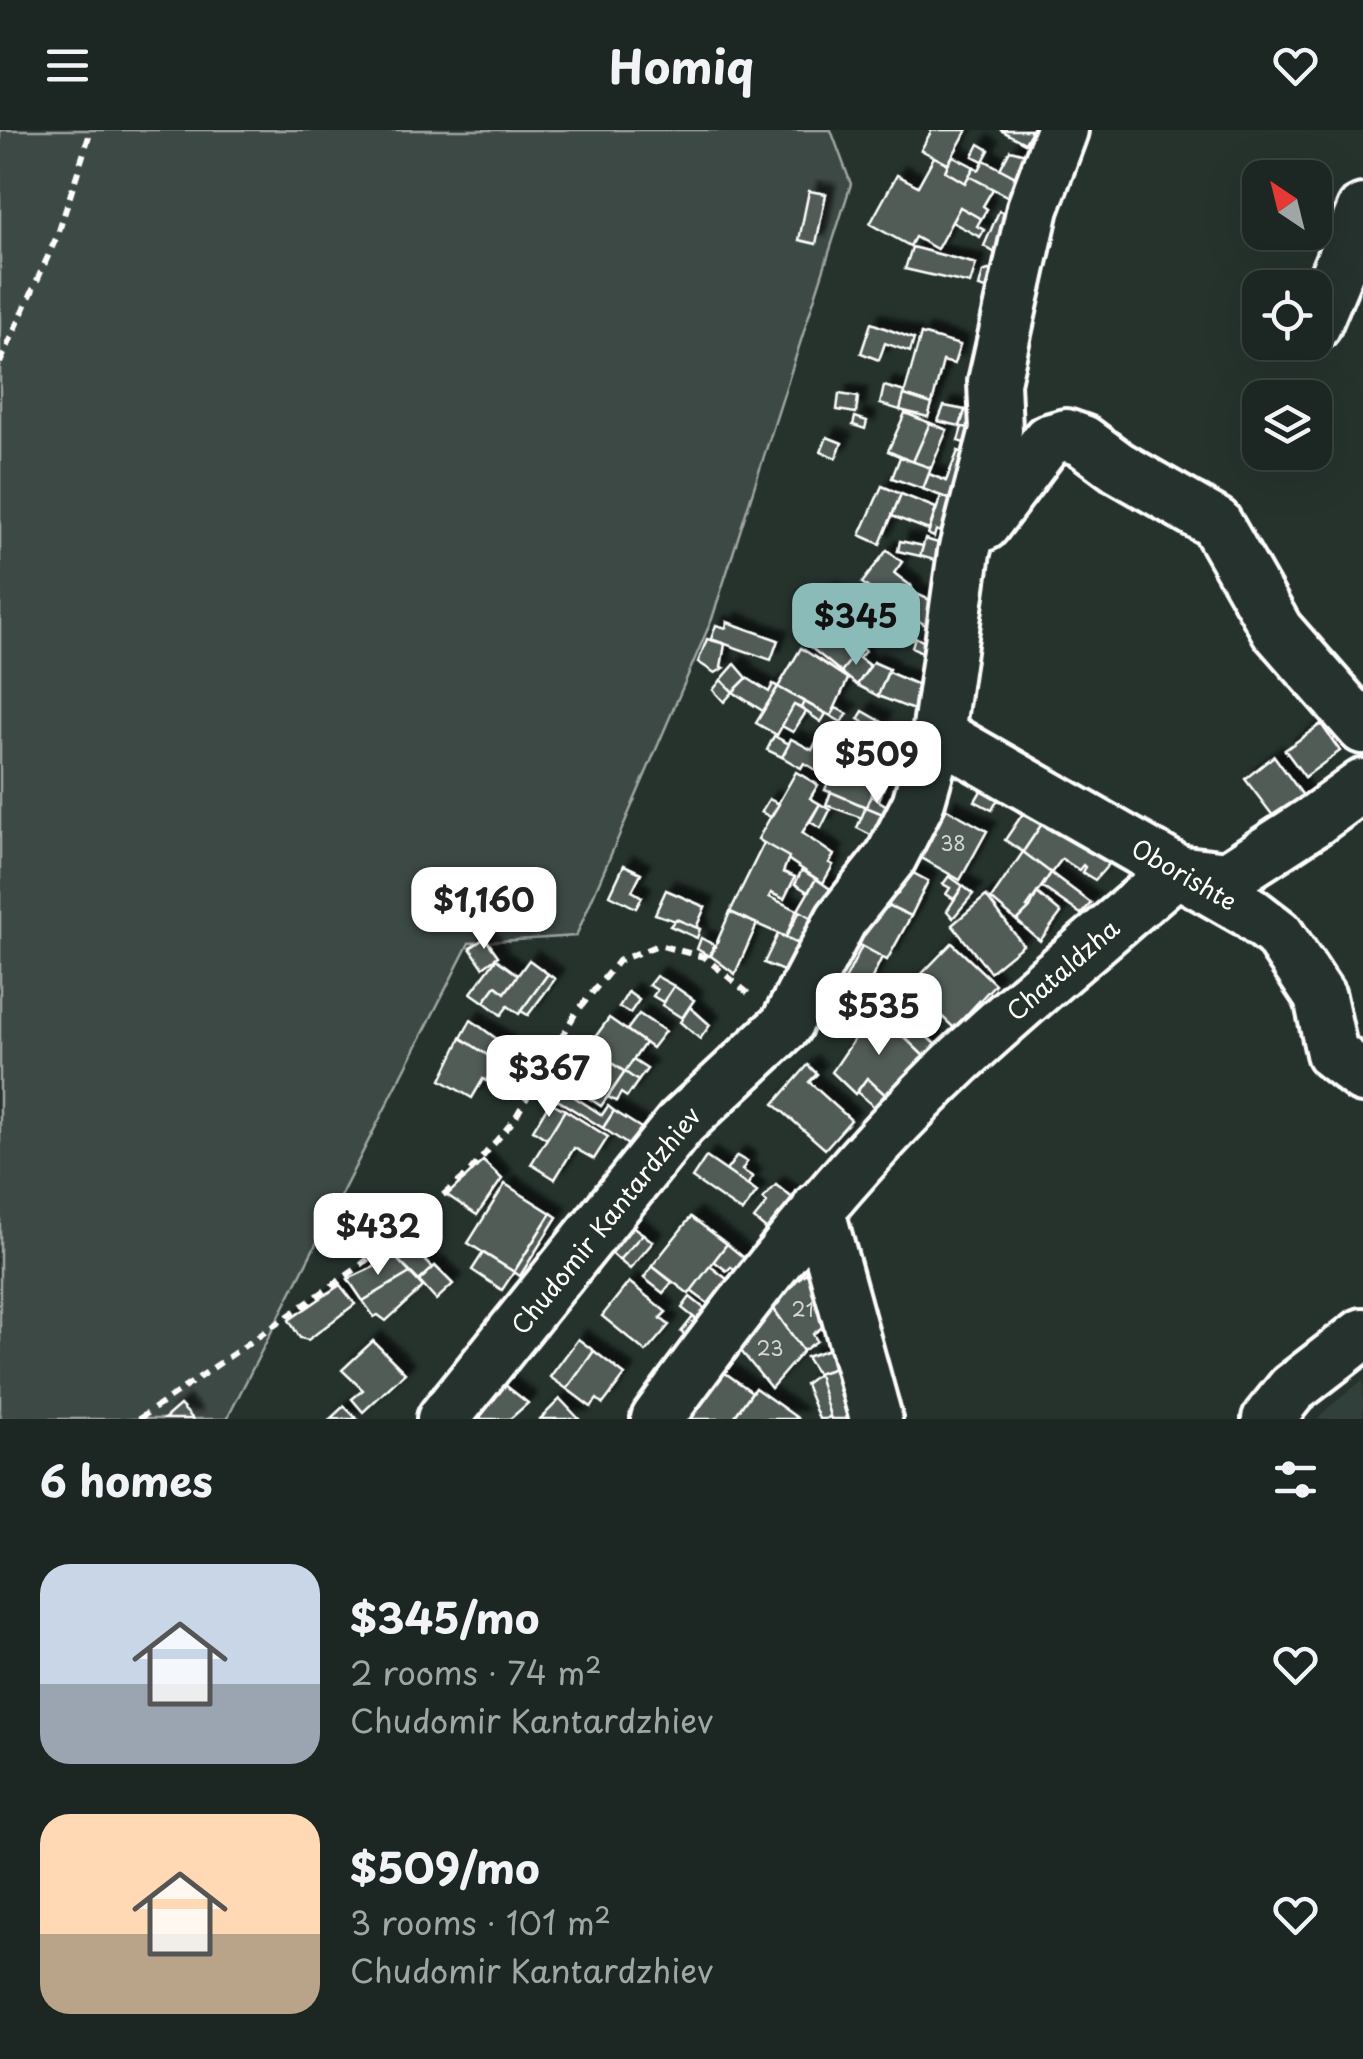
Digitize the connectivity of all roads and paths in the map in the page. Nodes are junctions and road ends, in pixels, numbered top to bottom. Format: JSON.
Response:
{"nodes":[{"id":1,"x":92,"y":130,"type":"edge"},
{"id":2,"x":1062,"y":130,"type":"edge"},
{"id":3,"x":1363,"y":210,"type":"edge"},
{"id":4,"x":1332,"y":284,"type":"edge"},
{"id":5,"x":0,"y":363,"type":"edge"},
{"id":6,"x":964,"y":552,"type":"junction"},
{"id":7,"x":1363,"y":728,"type":"edge"},
{"id":8,"x":938,"y":734,"type":"junction"},
{"id":9,"x":1363,"y":785,"type":"edge"},
{"id":10,"x":1176,"y":871,"type":"junction"},
{"id":11,"x":786,"y":1024,"type":"junction"},
{"id":12,"x":1363,"y":1077,"type":"edge"},
{"id":13,"x":818,"y":1208,"type":"junction"},
{"id":14,"x":1363,"y":1334,"type":"edge"},
{"id":15,"x":140,"y":1419,"type":"edge"},
{"id":16,"x":443,"y":1419,"type":"edge"},
{"id":17,"x":657,"y":1419,"type":"edge"},
{"id":18,"x":876,"y":1419,"type":"edge"},
{"id":19,"x":1268,"y":1419,"type":"edge"}],
"edges":[{"from":1,"to":5,"type":"path"},
{"from":2,"to":6,"type":"street","name":"Chudomir Kantardzhiev"},
{"from":3,"to":4,"type":"street"},
{"from":6,"to":7,"type":"street"},
{"from":6,"to":8,"type":"street","name":"Chudomir Kantardzhiev"},
{"from":8,"to":10,"type":"street","name":"Oborishte"},
{"from":8,"to":11,"type":"street","name":"Chudomir Kantardzhiev"},
{"from":9,"to":10,"type":"street"},
{"from":10,"to":12,"type":"street","name":"Oborishte"},
{"from":10,"to":13,"type":"street","name":"Chataldzha"},
{"from":11,"to":15,"type":"path"},
{"from":11,"to":16,"type":"street","name":"Chudomir Kantardzhiev"},
{"from":13,"to":17,"type":"street","name":"Chataldzha"},
{"from":13,"to":18,"type":"street"},
{"from":14,"to":19,"type":"street"}]}
